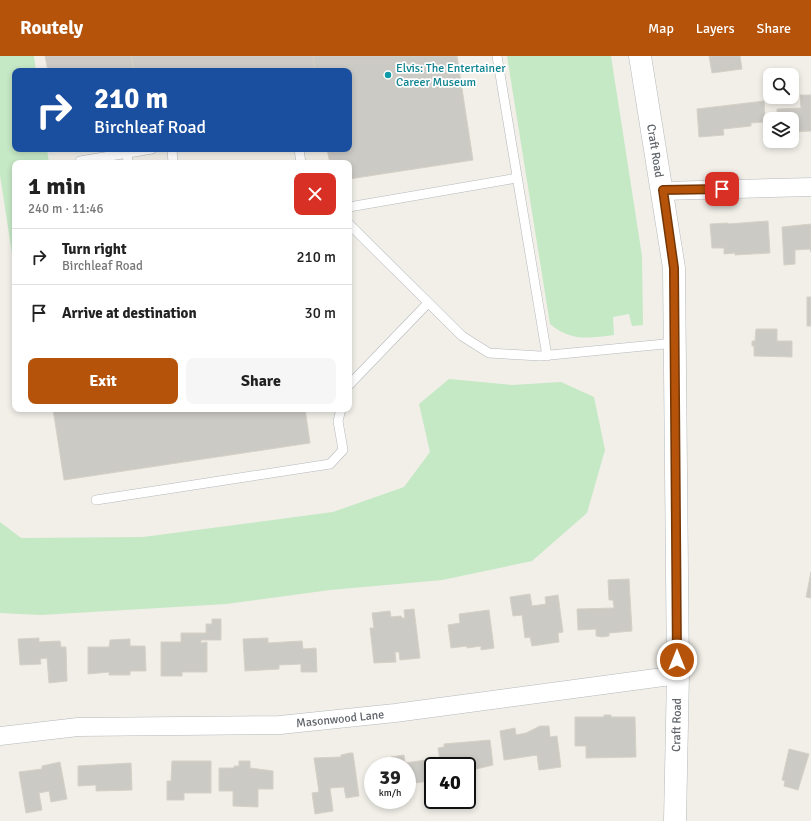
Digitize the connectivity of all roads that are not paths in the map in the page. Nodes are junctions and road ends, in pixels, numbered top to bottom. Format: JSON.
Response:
{"nodes":[{"id":1,"x":497,"y":56,"type":"edge"},
{"id":2,"x":640,"y":56,"type":"edge"},
{"id":3,"x":133,"y":152,"type":"edge"},
{"id":4,"x":127,"y":153,"type":"junction"},
{"id":5,"x":86,"y":160,"type":"edge"},
{"id":6,"x":128,"y":160,"type":"edge"},
{"id":7,"x":517,"y":178,"type":"junction"},
{"id":8,"x":811,"y":187,"type":"edge"},
{"id":9,"x":663,"y":190,"type":"junction"},
{"id":10,"x":352,"y":206,"type":"edge"},
{"id":11,"x":352,"y":227,"type":"edge"},
{"id":12,"x":428,"y":303,"type":"junction"},
{"id":13,"x":675,"y":343,"type":"junction"},
{"id":14,"x":547,"y":356,"type":"junction"},
{"id":15,"x":352,"y":382,"type":"edge"},
{"id":16,"x":340,"y":412,"type":"edge"},
{"id":17,"x":96,"y":500,"type":"dead end"},
{"id":18,"x":678,"y":675,"type":"junction"},
{"id":19,"x":0,"y":736,"type":"edge"},
{"id":20,"x":675,"y":821,"type":"edge"}],
"edges":[{"from":1,"to":7,"type":"lane"},
{"from":2,"to":9,"type":"street","name":"Craft Road"},
{"from":3,"to":4,"type":"lane"},
{"from":4,"to":5,"type":"lane"},
{"from":4,"to":6,"type":"lane"},
{"from":7,"to":10,"type":"lane"},
{"from":7,"to":14,"type":"lane"},
{"from":8,"to":9,"type":"street"},
{"from":9,"to":13,"type":"street","name":"Craft Road"},
{"from":11,"to":12,"type":"lane"},
{"from":12,"to":14,"type":"lane"},
{"from":12,"to":15,"type":"lane"},
{"from":13,"to":14,"type":"lane"},
{"from":13,"to":18,"type":"street","name":"Craft Road"},
{"from":16,"to":17,"type":"lane"},
{"from":18,"to":19,"type":"street","name":"Masonwood Lane"},
{"from":18,"to":20,"type":"street","name":"Craft Road"}]}
